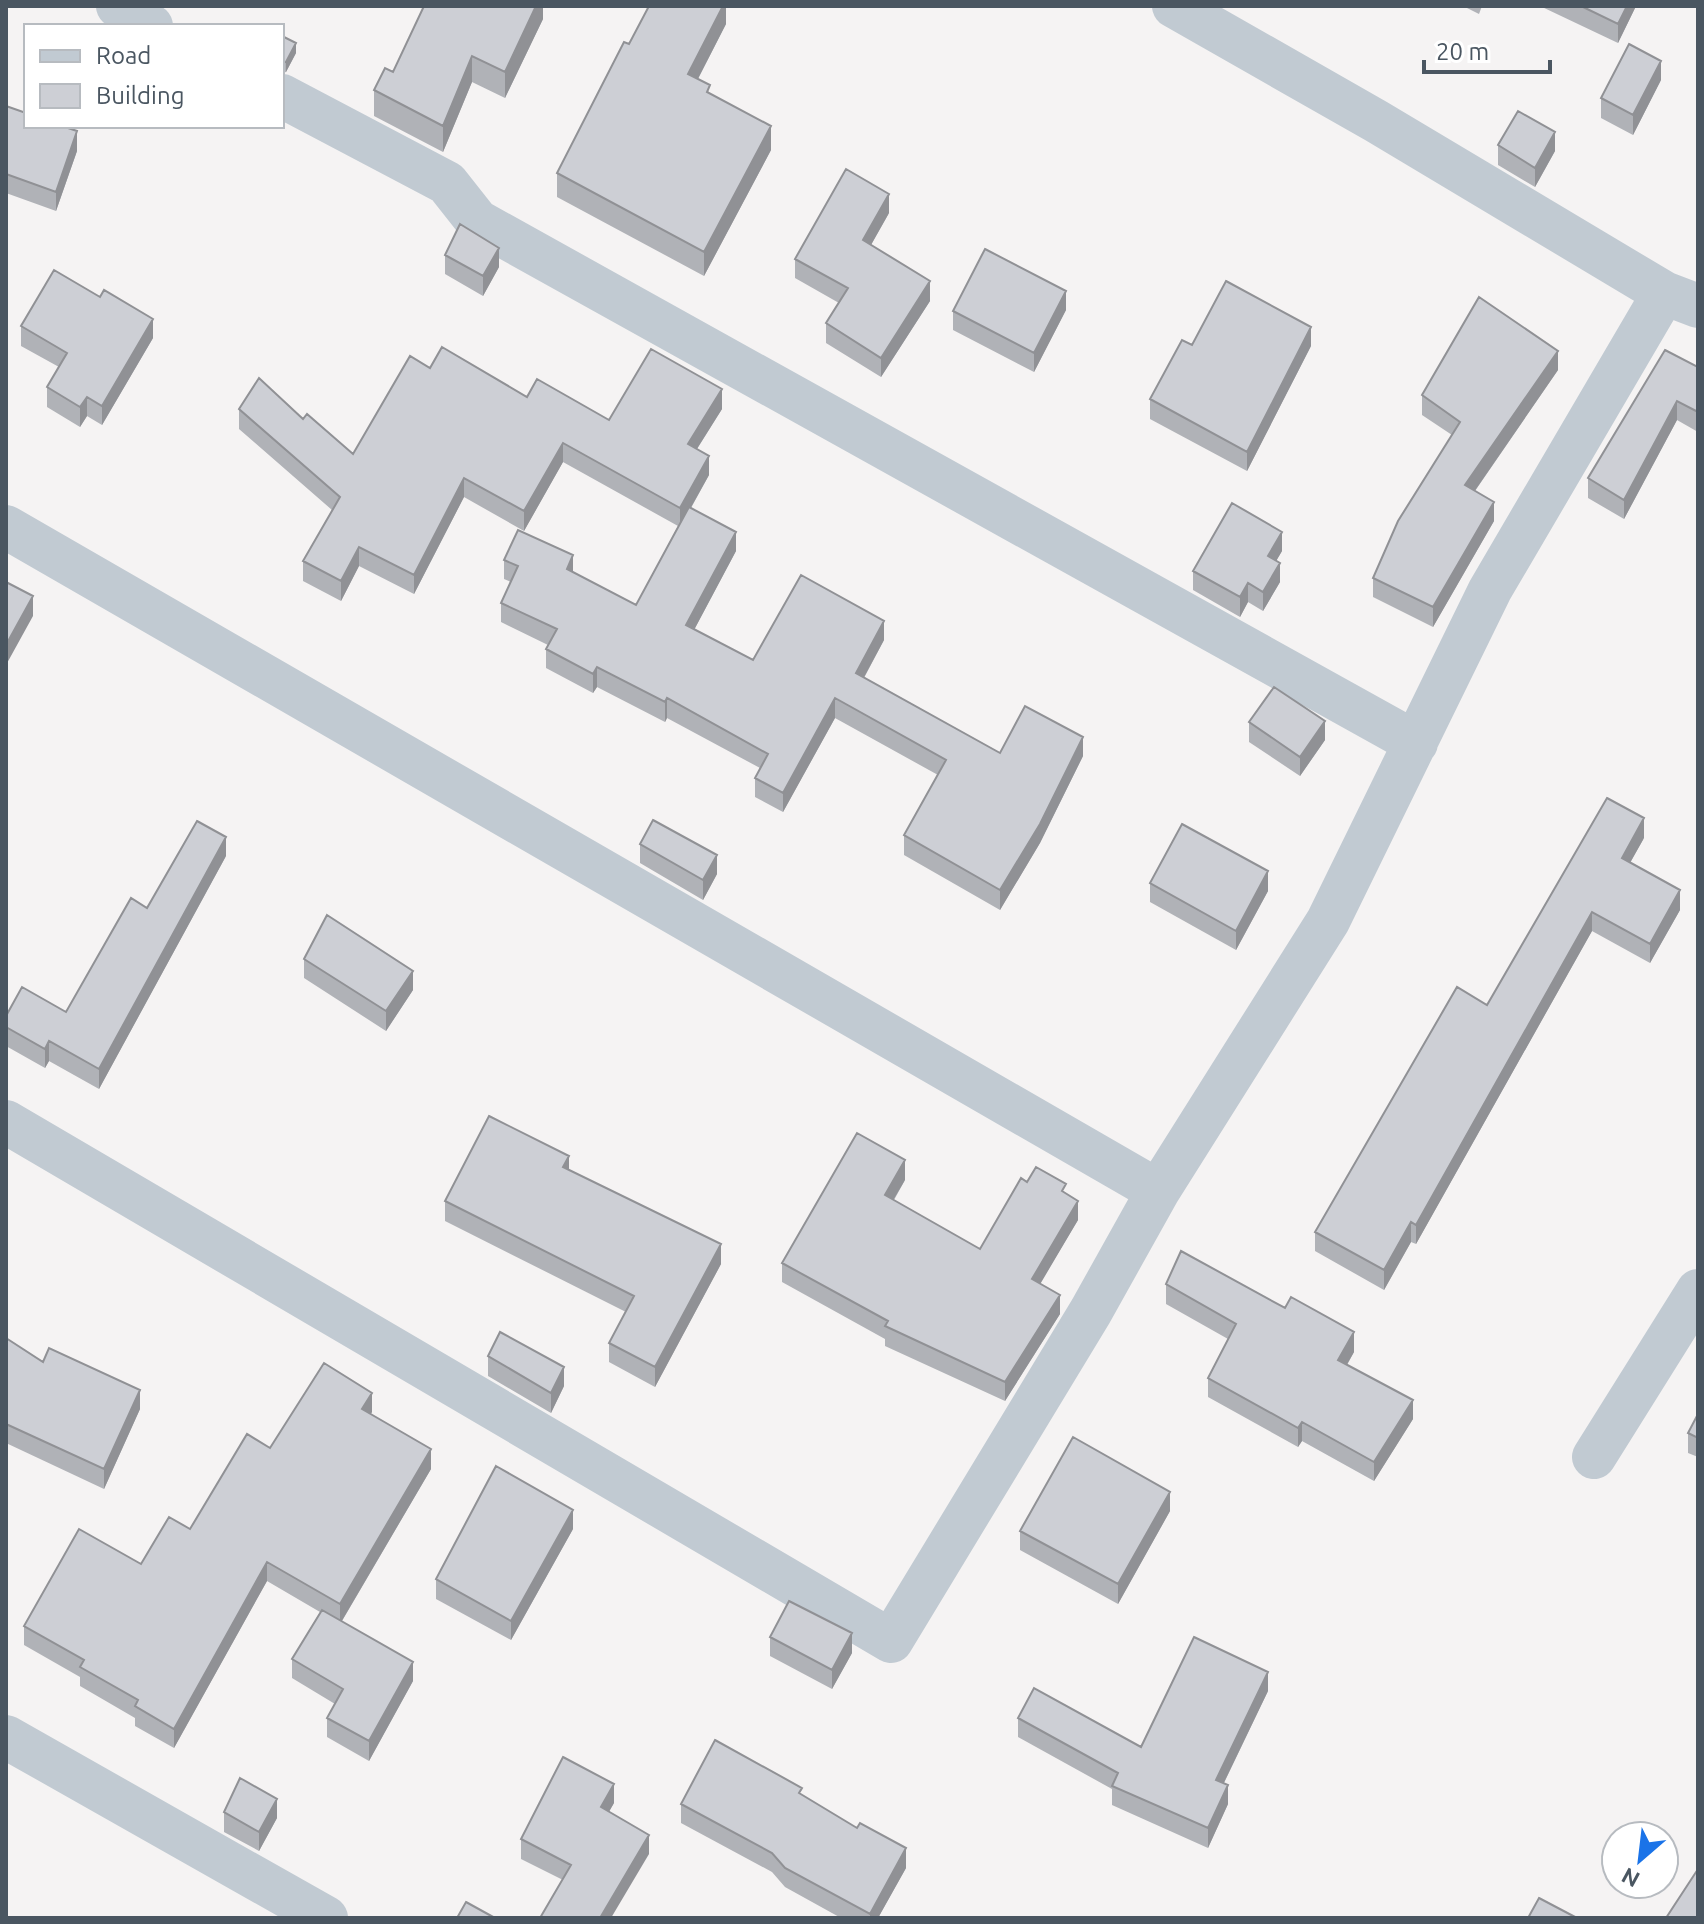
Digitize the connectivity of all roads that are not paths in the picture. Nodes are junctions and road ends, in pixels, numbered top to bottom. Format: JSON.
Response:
{"nodes":[{"id":1,"x":118,"y":6,"type":"edge"},
{"id":2,"x":1174,"y":6,"type":"edge"},
{"id":3,"x":148,"y":24,"type":"edge"},
{"id":4,"x":284,"y":97,"type":"edge"},
{"id":5,"x":1681,"y":300,"type":"edge"},
{"id":6,"x":6,"y":527,"type":"edge"},
{"id":7,"x":1416,"y":743,"type":"junction"},
{"id":8,"x":6,"y":1122,"type":"edge"},
{"id":9,"x":1158,"y":1191,"type":"junction"},
{"id":10,"x":1698,"y":1291,"type":"edge"},
{"id":11,"x":1594,"y":1457,"type":"dead end"},
{"id":12,"x":6,"y":1737,"type":"edge"},
{"id":13,"x":326,"y":1918,"type":"edge"}],
"edges":[{"from":1,"to":3,"type":"street"},
{"from":2,"to":5,"type":"street"},
{"from":4,"to":7,"type":"street"},
{"from":5,"to":7,"type":"street"},
{"from":6,"to":9,"type":"street"},
{"from":7,"to":9,"type":"street"},
{"from":8,"to":9,"type":"street"},
{"from":10,"to":11,"type":"street"},
{"from":12,"to":13,"type":"street"}]}
